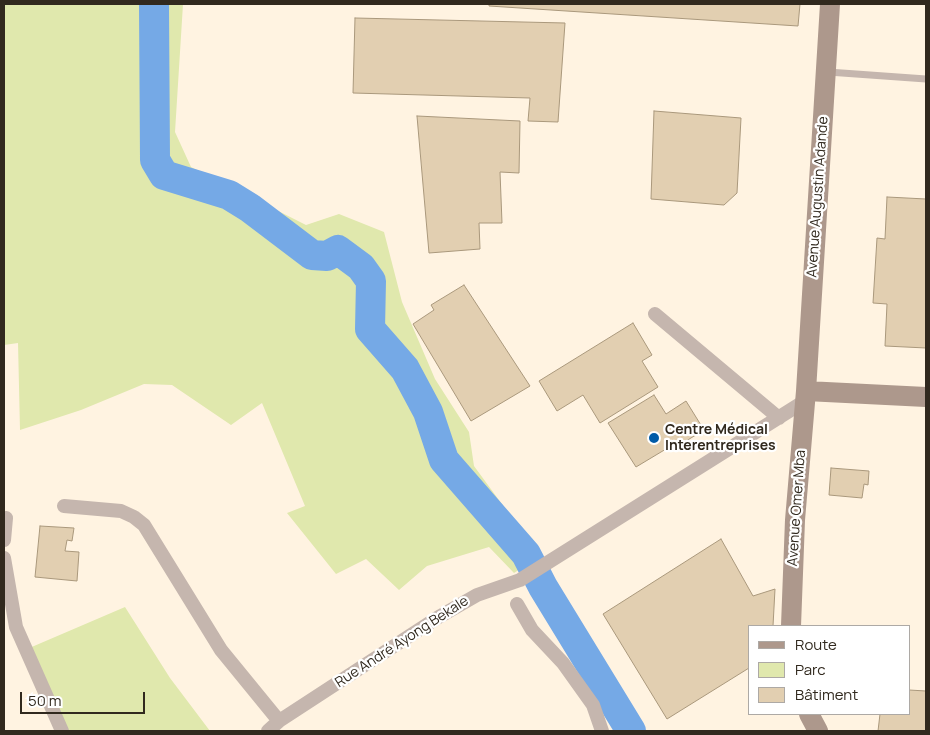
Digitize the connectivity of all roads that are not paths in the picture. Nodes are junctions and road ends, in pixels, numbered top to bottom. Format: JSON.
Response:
{"nodes":[{"id":1,"x":830,"y":4,"type":"edge"},
{"id":2,"x":825,"y":72,"type":"junction"},
{"id":3,"x":926,"y":79,"type":"edge"},
{"id":4,"x":655,"y":314,"type":"dead end"},
{"id":5,"x":805,"y":396,"type":"junction"},
{"id":6,"x":926,"y":397,"type":"edge"},
{"id":7,"x":779,"y":418,"type":"junction"},
{"id":8,"x":64,"y":506,"type":"dead end"},
{"id":9,"x":6,"y":518,"type":"dead end"},
{"id":10,"x":4,"y":540,"type":"edge"},
{"id":11,"x":4,"y":558,"type":"edge"},
{"id":12,"x":517,"y":604,"type":"dead end"},
{"id":13,"x":791,"y":625,"type":"edge"},
{"id":14,"x":810,"y":715,"type":"edge"},
{"id":15,"x":279,"y":721,"type":"junction"},
{"id":16,"x":62,"y":731,"type":"edge"},
{"id":17,"x":268,"y":731,"type":"edge"},
{"id":18,"x":602,"y":731,"type":"edge"},
{"id":19,"x":818,"y":731,"type":"edge"}],
"edges":[{"from":1,"to":2,"type":"street","name":"Avenue Augustin Adande"},
{"from":2,"to":3,"type":"lane"},
{"from":2,"to":5,"type":"street","name":"Avenue Augustin Adande"},
{"from":4,"to":7,"type":"street"},
{"from":5,"to":6,"type":"street"},
{"from":5,"to":7,"type":"street","name":"Rue André Ayong Bekale"},
{"from":5,"to":13,"type":"street","name":"Avenue Omer Mba"},
{"from":7,"to":15,"type":"street","name":"Rue André Ayong Bekale"},
{"from":8,"to":15,"type":"street"},
{"from":9,"to":10,"type":"street"},
{"from":11,"to":16,"type":"street"},
{"from":12,"to":18,"type":"street"},
{"from":14,"to":19,"type":"street"},
{"from":15,"to":17,"type":"street","name":"Rue André Ayong Bekale"}]}
